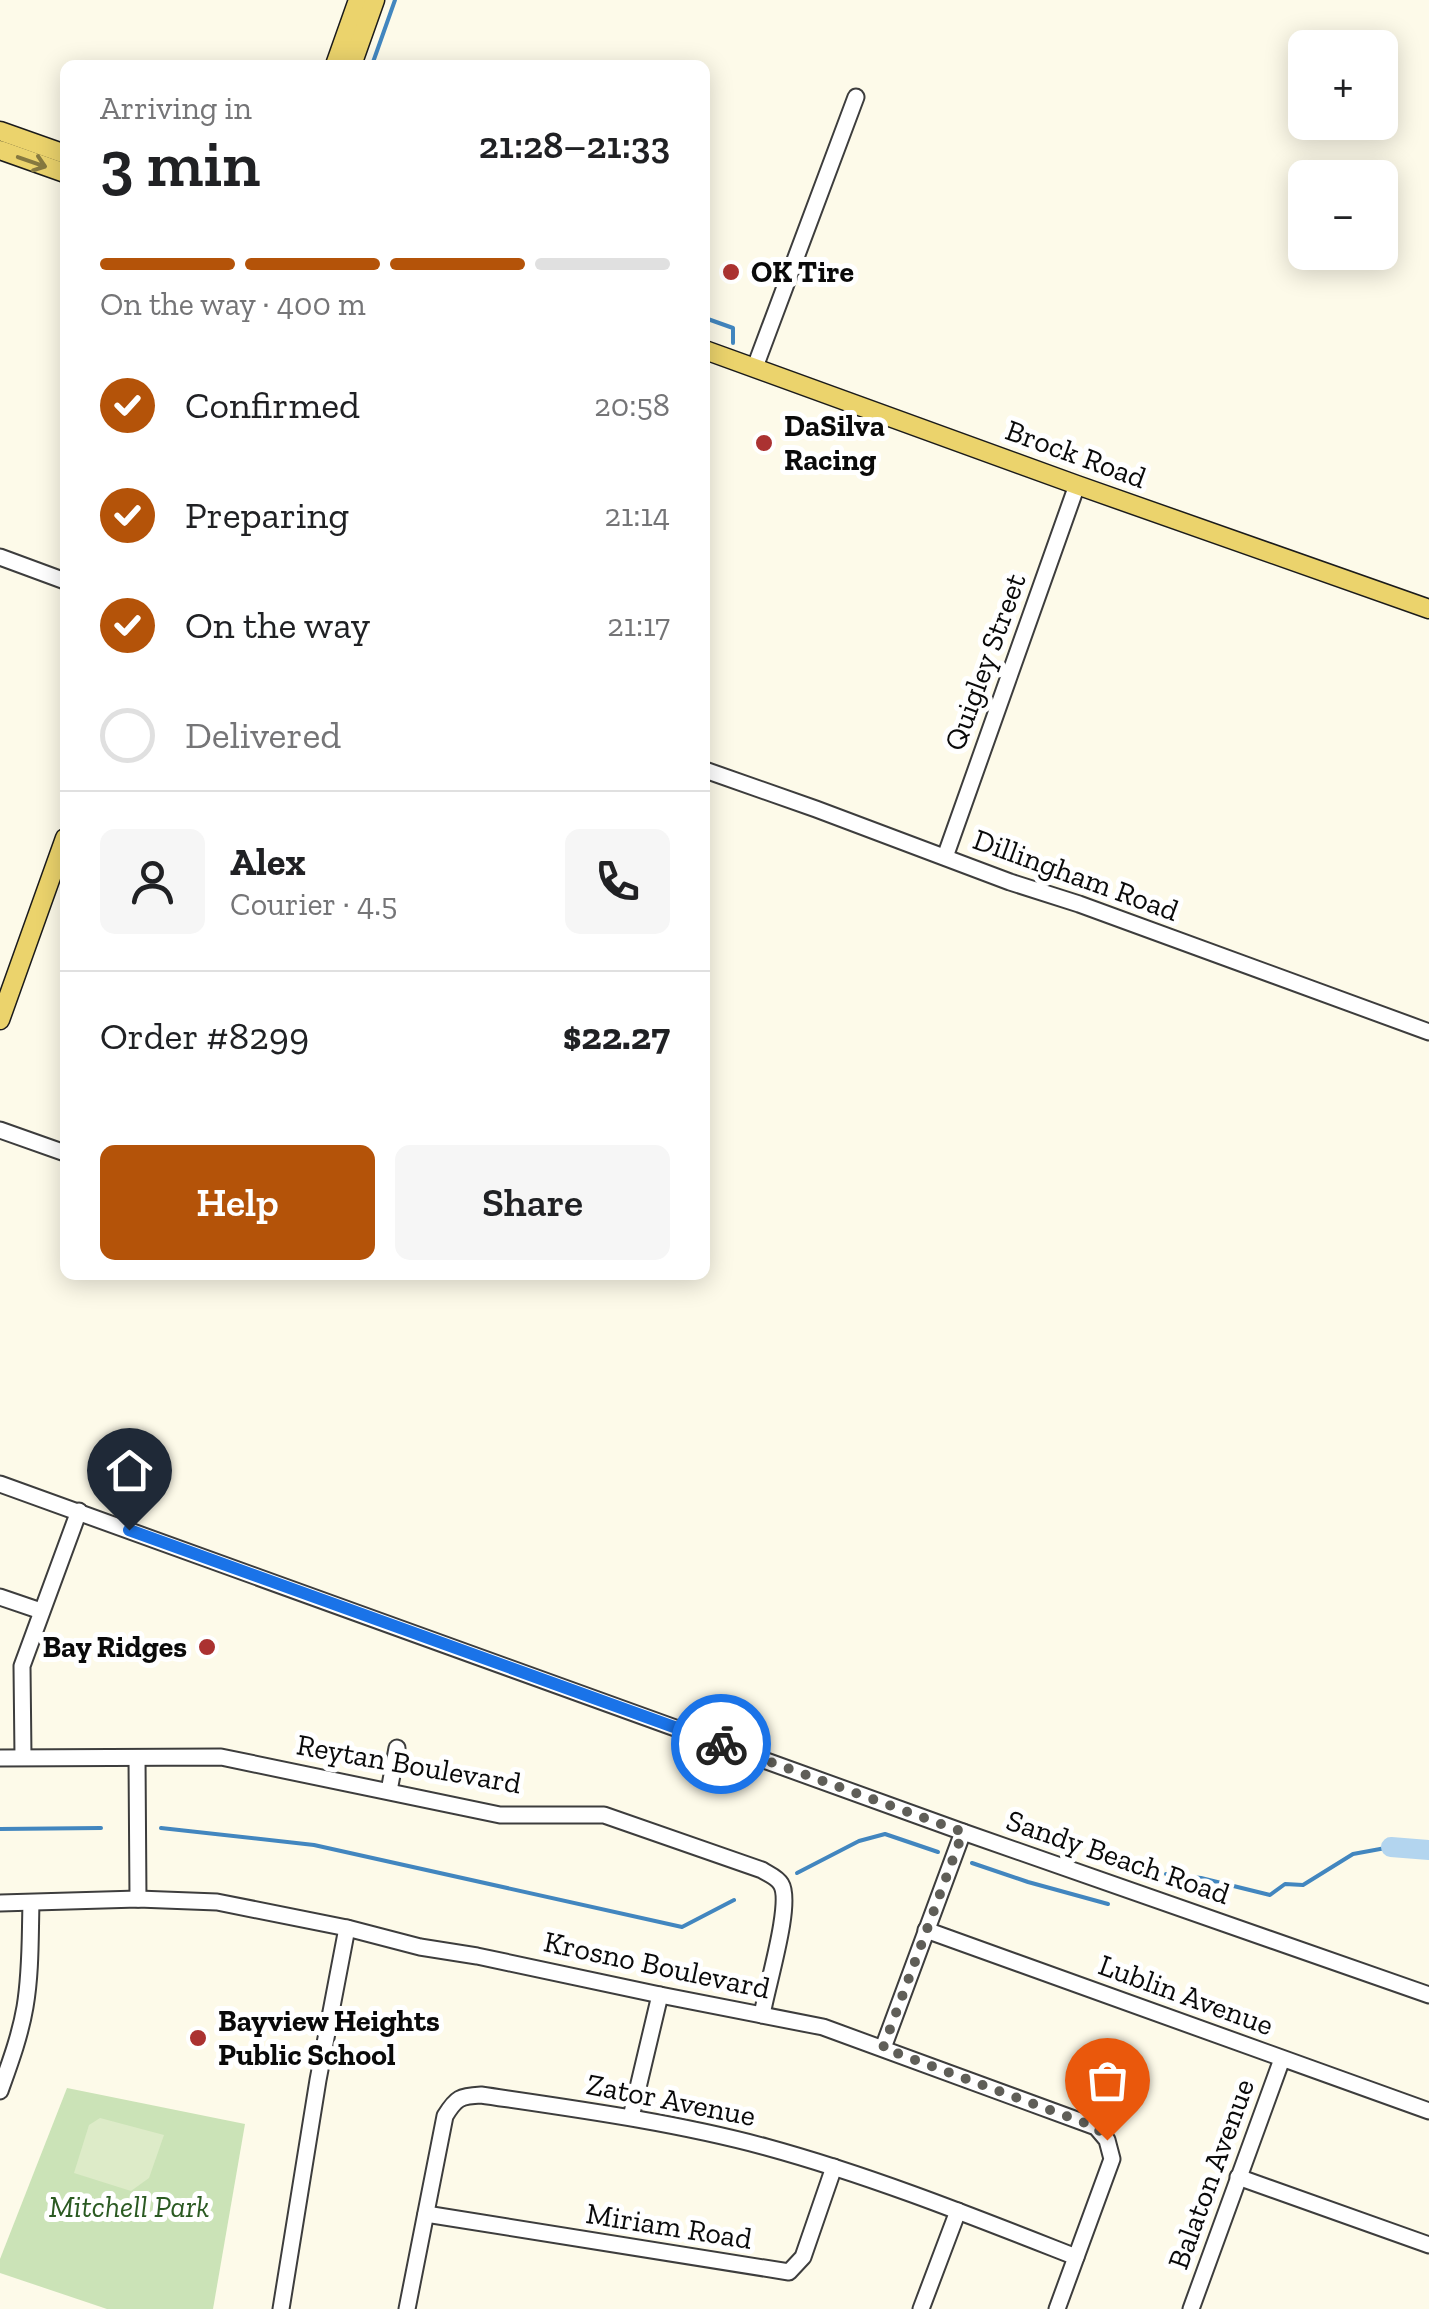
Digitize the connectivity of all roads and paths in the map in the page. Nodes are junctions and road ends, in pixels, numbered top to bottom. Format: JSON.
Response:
{"nodes":[{"id":1,"x":358,"y":0,"type":"edge"},
{"id":2,"x":375,"y":0,"type":"edge"},
{"id":3,"x":337,"y":60,"type":"edge"},
{"id":4,"x":354,"y":60,"type":"edge"},
{"id":5,"x":856,"y":97,"type":"dead end"},
{"id":6,"x":0,"y":130,"type":"edge"},
{"id":7,"x":0,"y":150,"type":"edge"},
{"id":8,"x":60,"y":152,"type":"edge"},
{"id":9,"x":60,"y":170,"type":"edge"},
{"id":10,"x":710,"y":352,"type":"edge"},
{"id":11,"x":755,"y":367,"type":"junction"},
{"id":12,"x":1077,"y":485,"type":"junction"},
{"id":13,"x":0,"y":557,"type":"edge"},
{"id":14,"x":60,"y":579,"type":"edge"},
{"id":15,"x":1429,"y":608,"type":"edge"},
{"id":16,"x":710,"y":772,"type":"edge"},
{"id":17,"x":60,"y":852,"type":"edge"},
{"id":18,"x":945,"y":857,"type":"junction"},
{"id":19,"x":0,"y":1020,"type":"edge"},
{"id":20,"x":1429,"y":1032,"type":"edge"},
{"id":21,"x":0,"y":1130,"type":"edge"},
{"id":22,"x":60,"y":1152,"type":"edge"},
{"id":23,"x":0,"y":1484,"type":"edge"},
{"id":24,"x":78,"y":1511,"type":"junction"},
{"id":25,"x":0,"y":1597,"type":"edge"},
{"id":26,"x":41,"y":1611,"type":"junction"},
{"id":27,"x":397,"y":1748,"type":"dead end"},
{"id":28,"x":23,"y":1757,"type":"junction"},
{"id":29,"x":0,"y":1758,"type":"edge"},
{"id":30,"x":136,"y":1758,"type":"junction"},
{"id":31,"x":388,"y":1791,"type":"junction"},
{"id":32,"x":963,"y":1832,"type":"junction"},
{"id":33,"x":138,"y":1898,"type":"junction"},
{"id":34,"x":0,"y":1903,"type":"edge"},
{"id":35,"x":31,"y":1903,"type":"junction"},
{"id":36,"x":346,"y":1928,"type":"junction"},
{"id":37,"x":926,"y":1930,"type":"junction"},
{"id":38,"x":660,"y":1996,"type":"junction"},
{"id":39,"x":1429,"y":1996,"type":"edge"},
{"id":40,"x":762,"y":2015,"type":"junction"},
{"id":41,"x":883,"y":2048,"type":"junction"},
{"id":42,"x":1282,"y":2058,"type":"junction"},
{"id":43,"x":0,"y":2091,"type":"edge"},
{"id":44,"x":1429,"y":2110,"type":"edge"},
{"id":45,"x":631,"y":2118,"type":"junction"},
{"id":46,"x":834,"y":2167,"type":"junction"},
{"id":47,"x":1238,"y":2178,"type":"junction"},
{"id":48,"x":958,"y":2210,"type":"junction"},
{"id":49,"x":426,"y":2214,"type":"junction"},
{"id":50,"x":1429,"y":2245,"type":"edge"},
{"id":51,"x":1076,"y":2257,"type":"junction"},
{"id":52,"x":281,"y":2309,"type":"edge"},
{"id":53,"x":406,"y":2309,"type":"edge"},
{"id":54,"x":921,"y":2309,"type":"edge"},
{"id":55,"x":1058,"y":2309,"type":"edge"},
{"id":56,"x":1191,"y":2309,"type":"edge"}],
"edges":[{"from":1,"to":3,"type":"main road"},
{"from":2,"to":4,"type":"main road"},
{"from":5,"to":11,"type":"street"},
{"from":6,"to":8,"type":"main road"},
{"from":7,"to":9,"type":"main road","one_way":true},
{"from":10,"to":11,"type":"main road","name":"Brock Road"},
{"from":11,"to":12,"type":"main road","name":"Brock Road"},
{"from":12,"to":15,"type":"main road","name":"Brock Road"},
{"from":12,"to":18,"type":"street","name":"Quigley Street"},
{"from":13,"to":14,"type":"street"},
{"from":16,"to":18,"type":"street","name":"Dillingham Road"},
{"from":17,"to":19,"type":"main road"},
{"from":18,"to":20,"type":"street","name":"Dillingham Road"},
{"from":21,"to":22,"type":"street"},
{"from":23,"to":24,"type":"street","name":"Sandy Beach Road"},
{"from":24,"to":26,"type":"street"},
{"from":24,"to":32,"type":"street","name":"Sandy Beach Road"},
{"from":25,"to":26,"type":"street"},
{"from":26,"to":28,"type":"street"},
{"from":27,"to":31,"type":"street"},
{"from":28,"to":29,"type":"street","name":"Reytan Boulevard"},
{"from":28,"to":30,"type":"street","name":"Reytan Boulevard"},
{"from":30,"to":31,"type":"street","name":"Reytan Boulevard"},
{"from":30,"to":33,"type":"street"},
{"from":31,"to":40,"type":"street","name":"Reytan Boulevard"},
{"from":32,"to":37,"type":"street"},
{"from":32,"to":39,"type":"street","name":"Sandy Beach Road"},
{"from":33,"to":35,"type":"street","name":"Krosno Boulevard"},
{"from":33,"to":36,"type":"street","name":"Krosno Boulevard"},
{"from":34,"to":35,"type":"street","name":"Krosno Boulevard"},
{"from":35,"to":43,"type":"street"},
{"from":36,"to":38,"type":"street","name":"Krosno Boulevard"},
{"from":36,"to":52,"type":"street"},
{"from":37,"to":41,"type":"street"},
{"from":37,"to":42,"type":"street","name":"Lublin Avenue"},
{"from":38,"to":40,"type":"street","name":"Krosno Boulevard"},
{"from":38,"to":45,"type":"street"},
{"from":40,"to":41,"type":"street","name":"Krosno Boulevard"},
{"from":41,"to":51,"type":"street","name":"Krosno Boulevard"},
{"from":42,"to":44,"type":"street","name":"Lublin Avenue"},
{"from":42,"to":47,"type":"street","name":"Balaton Avenue"},
{"from":45,"to":46,"type":"street","name":"Zator Avenue"},
{"from":45,"to":49,"type":"street","name":"Zator Avenue"},
{"from":46,"to":48,"type":"street","name":"Zator Avenue"},
{"from":46,"to":49,"type":"street","name":"Miriam Road"},
{"from":47,"to":50,"type":"street"},
{"from":47,"to":56,"type":"street","name":"Balaton Avenue"},
{"from":48,"to":51,"type":"street","name":"Zator Avenue"},
{"from":48,"to":54,"type":"street"},
{"from":49,"to":53,"type":"street","name":"Zator Avenue"},
{"from":51,"to":55,"type":"street","name":"Krosno Boulevard"}]}
